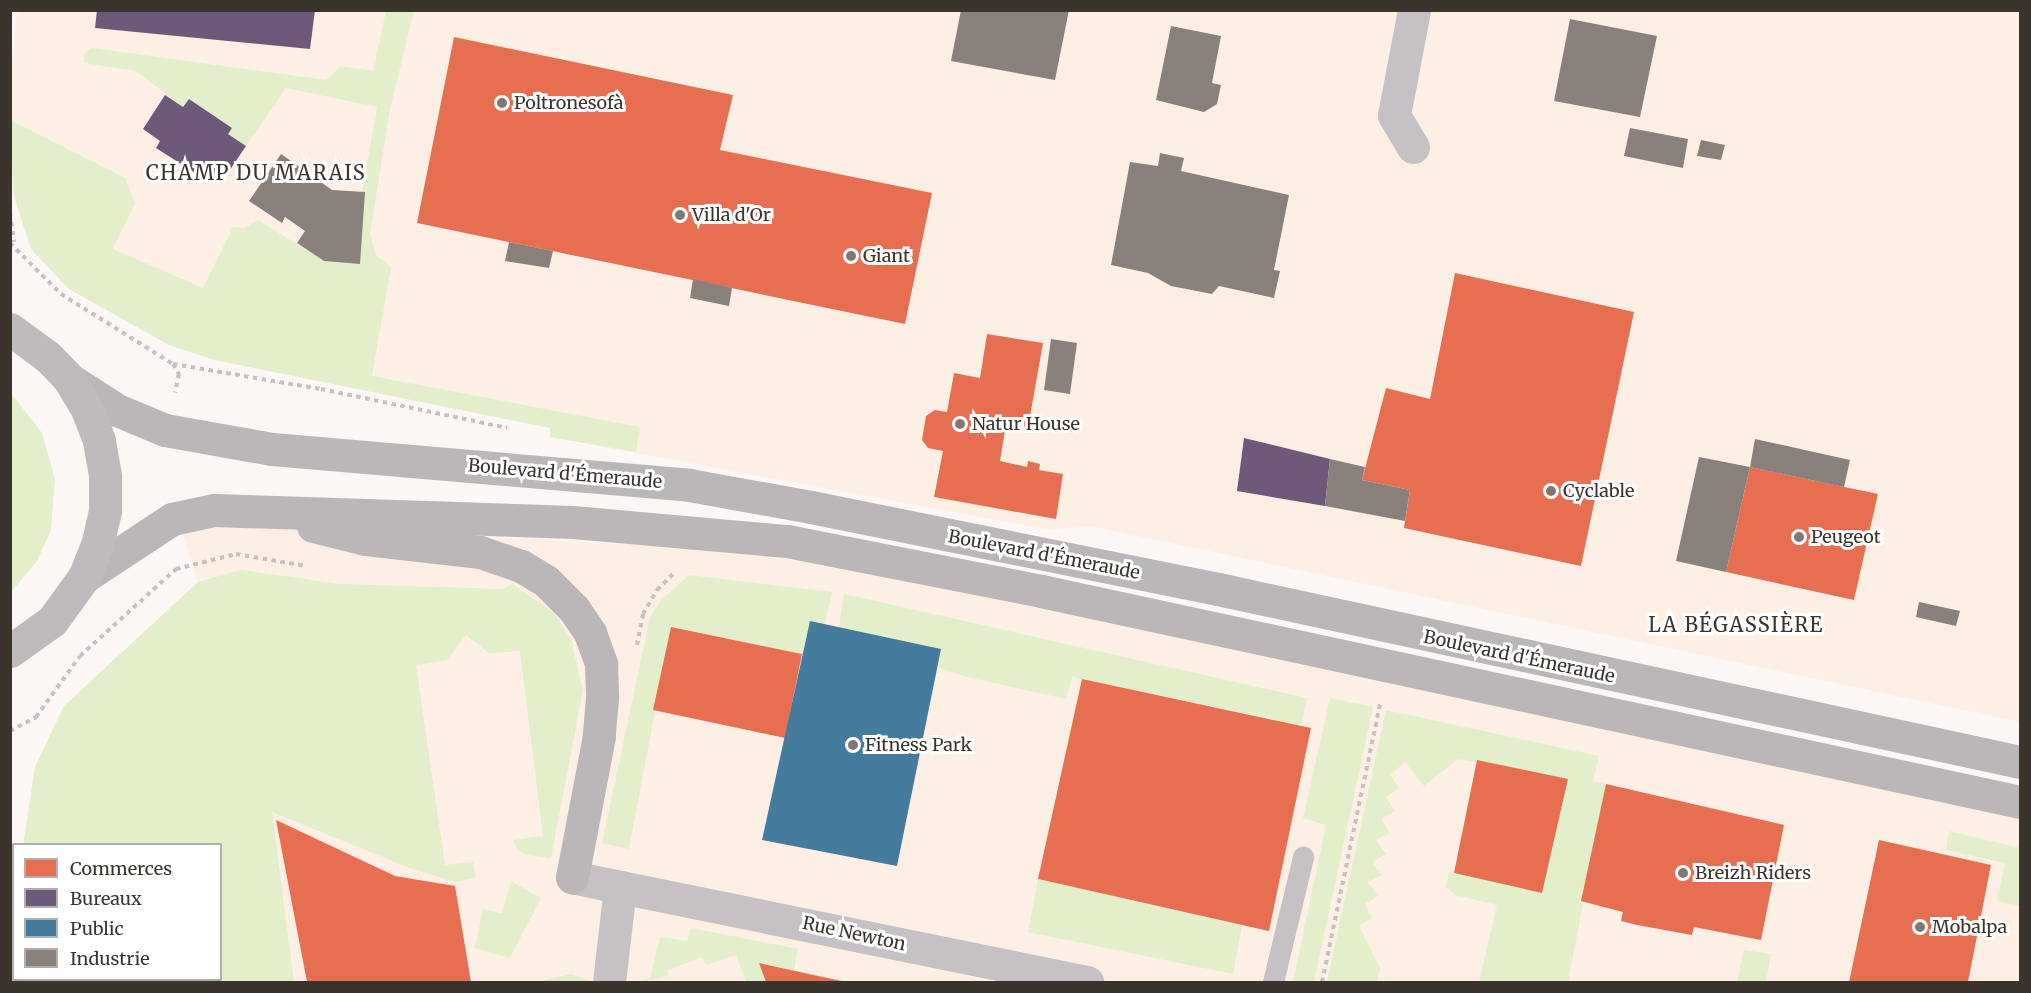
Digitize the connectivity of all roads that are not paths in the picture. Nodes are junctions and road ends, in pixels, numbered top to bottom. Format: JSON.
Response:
{"nodes":[{"id":1,"x":1414,"y":10,"type":"edge"},
{"id":2,"x":1413,"y":147,"type":"dead end"},
{"id":3,"x":10,"y":329,"type":"edge"},
{"id":4,"x":69,"y":379,"type":"junction"},
{"id":5,"x":239,"y":509,"type":"junction"},
{"id":6,"x":84,"y":577,"type":"junction"},
{"id":7,"x":21,"y":645,"type":"edge"},
{"id":8,"x":10,"y":671,"type":"edge"},
{"id":9,"x":2020,"y":762,"type":"edge"},
{"id":10,"x":2020,"y":802,"type":"edge"},
{"id":11,"x":1303,"y":857,"type":"dead end"},
{"id":12,"x":572,"y":877,"type":"joint"},
{"id":13,"x":620,"y":887,"type":"junction"},
{"id":14,"x":609,"y":982,"type":"edge"},
{"id":15,"x":1087,"y":982,"type":"edge"},
{"id":16,"x":1272,"y":982,"type":"edge"}],
"edges":[{"from":1,"to":2,"type":"street"},
{"from":3,"to":4,"type":"main road"},
{"from":4,"to":6,"type":"main road"},
{"from":4,"to":9,"type":"main road","name":"Boulevard d'Émeraude"},
{"from":5,"to":6,"type":"main road","name":"Boulevard d'Émeraude"},
{"from":5,"to":10,"type":"main road","name":"Boulevard d'Émeraude"},
{"from":5,"to":12,"type":"main road"},
{"from":6,"to":7,"type":"main road"},
{"from":7,"to":8,"type":"main road"},
{"from":11,"to":16,"type":"lane"},
{"from":12,"to":13,"type":"street","name":"Rue Newton"},
{"from":13,"to":14,"type":"street"},
{"from":13,"to":15,"type":"street","name":"Rue Newton"}]}
